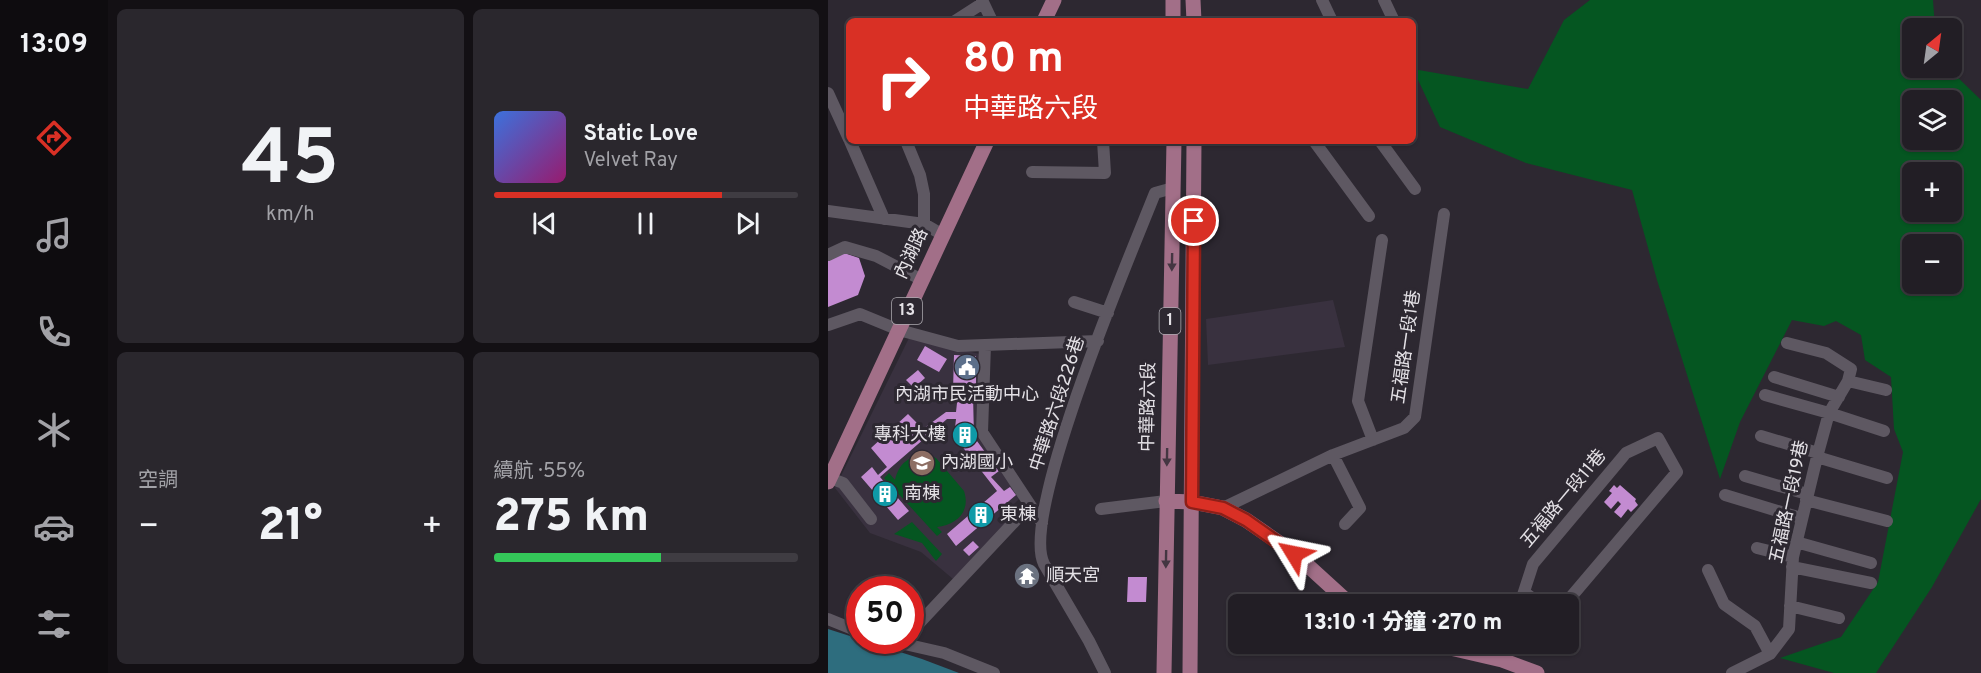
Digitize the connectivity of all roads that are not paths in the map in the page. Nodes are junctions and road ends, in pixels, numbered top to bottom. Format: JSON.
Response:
{"nodes":[{"id":1,"x":1054,"y":0,"type":"edge"},
{"id":2,"x":1173,"y":0,"type":"edge"},
{"id":3,"x":1193,"y":0,"type":"edge"},
{"id":4,"x":1322,"y":0,"type":"edge"},
{"id":5,"x":1384,"y":0,"type":"edge"},
{"id":6,"x":982,"y":2,"type":"edge"},
{"id":7,"x":959,"y":18,"type":"edge"},
{"id":8,"x":990,"y":18,"type":"edge"},
{"id":9,"x":1045,"y":18,"type":"edge"},
{"id":10,"x":1173,"y":18,"type":"edge"},
{"id":11,"x":1194,"y":18,"type":"edge"},
{"id":12,"x":1331,"y":18,"type":"edge"},
{"id":13,"x":1393,"y":18,"type":"edge"},
{"id":14,"x":828,"y":93,"type":"edge"},
{"id":15,"x":846,"y":133,"type":"edge"},
{"id":16,"x":851,"y":144,"type":"edge"},
{"id":17,"x":907,"y":144,"type":"edge"},
{"id":18,"x":986,"y":144,"type":"edge"},
{"id":19,"x":1103,"y":144,"type":"edge"},
{"id":20,"x":1316,"y":144,"type":"edge"},
{"id":21,"x":1382,"y":144,"type":"edge"},
{"id":22,"x":1174,"y":145,"type":"edge"},
{"id":23,"x":1194,"y":146,"type":"edge"},
{"id":24,"x":1032,"y":172,"type":"dead end"},
{"id":25,"x":1173,"y":188,"type":"junction"},
{"id":26,"x":1414,"y":189,"type":"dead end"},
{"id":27,"x":828,"y":211,"type":"edge"},
{"id":28,"x":1444,"y":214,"type":"dead end"},
{"id":29,"x":1369,"y":216,"type":"dead end"},
{"id":30,"x":884,"y":219,"type":"junction"},
{"id":31,"x":924,"y":224,"type":"junction"},
{"id":32,"x":943,"y":235,"type":"junction"},
{"id":33,"x":1382,"y":240,"type":"dead end"},
{"id":34,"x":828,"y":255,"type":"edge"},
{"id":35,"x":922,"y":280,"type":"junction"},
{"id":36,"x":1074,"y":302,"type":"dead end"},
{"id":37,"x":1108,"y":313,"type":"junction"},
{"id":38,"x":828,"y":325,"type":"edge"},
{"id":39,"x":899,"y":330,"type":"junction"},
{"id":40,"x":1098,"y":341,"type":"junction"},
{"id":41,"x":1787,"y":343,"type":"dead end"},
{"id":42,"x":985,"y":345,"type":"junction"},
{"id":43,"x":1774,"y":377,"type":"dead end"},
{"id":44,"x":1848,"y":381,"type":"junction"},
{"id":45,"x":1886,"y":390,"type":"dead end"},
{"id":46,"x":1765,"y":395,"type":"dead end"},
{"id":47,"x":1839,"y":397,"type":"junction"},
{"id":48,"x":1829,"y":413,"type":"junction"},
{"id":49,"x":1884,"y":431,"type":"dead end"},
{"id":50,"x":1761,"y":436,"type":"dead end"},
{"id":51,"x":1373,"y":440,"type":"junction"},
{"id":52,"x":1333,"y":455,"type":"junction"},
{"id":53,"x":1817,"y":455,"type":"junction"},
{"id":54,"x":1745,"y":476,"type":"dead end"},
{"id":55,"x":1887,"y":477,"type":"dead end"},
{"id":56,"x":829,"y":480,"type":"edge"},
{"id":57,"x":1725,"y":495,"type":"dead end"},
{"id":58,"x":1807,"y":497,"type":"junction"},
{"id":59,"x":1166,"y":501,"type":"junction"},
{"id":60,"x":1192,"y":502,"type":"junction"},
{"id":61,"x":1030,"y":505,"type":"junction"},
{"id":62,"x":1223,"y":508,"type":"junction"},
{"id":63,"x":1101,"y":509,"type":"dead end"},
{"id":64,"x":1802,"y":518,"type":"junction"},
{"id":65,"x":871,"y":519,"type":"dead end"},
{"id":66,"x":1887,"y":521,"type":"dead end"},
{"id":67,"x":1042,"y":523,"type":"junction"},
{"id":68,"x":1345,"y":524,"type":"dead end"},
{"id":69,"x":1796,"y":542,"type":"junction"},
{"id":70,"x":1757,"y":548,"type":"dead end"},
{"id":71,"x":1793,"y":562,"type":"junction"},
{"id":72,"x":1871,"y":562,"type":"dead end"},
{"id":73,"x":1708,"y":570,"type":"dead end"},
{"id":74,"x":1871,"y":583,"type":"dead end"},
{"id":75,"x":1524,"y":592,"type":"joint"},
{"id":76,"x":1339,"y":594,"type":"edge"},
{"id":77,"x":1527,"y":594,"type":"edge"},
{"id":78,"x":1573,"y":594,"type":"edge"},
{"id":79,"x":1790,"y":606,"type":"junction"},
{"id":80,"x":1839,"y":618,"type":"dead end"},
{"id":81,"x":828,"y":619,"type":"edge"},
{"id":82,"x":924,"y":622,"type":"edge"},
{"id":83,"x":846,"y":626,"type":"edge"},
{"id":84,"x":924,"y":646,"type":"edge"},
{"id":85,"x":1476,"y":654,"type":"edge"},
{"id":86,"x":1504,"y":654,"type":"edge"},
{"id":87,"x":1770,"y":654,"type":"junction"},
{"id":88,"x":1502,"y":660,"type":"junction"},
{"id":89,"x":994,"y":673,"type":"edge"},
{"id":90,"x":1105,"y":673,"type":"edge"},
{"id":91,"x":1164,"y":673,"type":"edge"},
{"id":92,"x":1190,"y":673,"type":"edge"},
{"id":93,"x":1537,"y":673,"type":"edge"},
{"id":94,"x":1732,"y":673,"type":"edge"}],
"edges":[{"from":1,"to":9,"type":"main road"},
{"from":2,"to":10,"type":"main road"},
{"from":3,"to":11,"type":"main road"},
{"from":4,"to":12,"type":"street"},
{"from":5,"to":13,"type":"street"},
{"from":6,"to":7,"type":"street"},
{"from":6,"to":8,"type":"street"},
{"from":14,"to":15,"type":"street"},
{"from":16,"to":30,"type":"street"},
{"from":17,"to":31,"type":"street"},
{"from":18,"to":32,"type":"main road","name":"內湖路","number":"13"},
{"from":19,"to":24,"type":"street"},
{"from":20,"to":29,"type":"street"},
{"from":21,"to":26,"type":"street"},
{"from":22,"to":23,"type":"street"},
{"from":22,"to":25,"type":"main road","name":"中華路六段","number":"1"},
{"from":23,"to":60,"type":"main road","number":"1"},
{"from":25,"to":37,"type":"street","name":"中華路六段226巷"},
{"from":25,"to":59,"type":"main road","name":"中華路六段","number":"1","one_way":true},
{"from":27,"to":30,"type":"street"},
{"from":28,"to":51,"type":"street","name":"五福路一段1巷"},
{"from":30,"to":31,"type":"street"},
{"from":31,"to":32,"type":"street"},
{"from":32,"to":35,"type":"main road","name":"內湖路","number":"13"},
{"from":33,"to":51,"type":"street"},
{"from":34,"to":35,"type":"street"},
{"from":35,"to":39,"type":"main road","name":"內湖路","number":"13"},
{"from":36,"to":37,"type":"street"},
{"from":37,"to":40,"type":"street","name":"中華路六段226巷"},
{"from":38,"to":39,"type":"street"},
{"from":39,"to":42,"type":"street"},
{"from":39,"to":56,"type":"main road","name":"內湖路","number":"13"},
{"from":40,"to":42,"type":"street"},
{"from":40,"to":67,"type":"street","name":"中華路六段226巷"},
{"from":41,"to":44,"type":"street"},
{"from":42,"to":61,"type":"street"},
{"from":43,"to":47,"type":"street"},
{"from":44,"to":45,"type":"street"},
{"from":44,"to":47,"type":"street","name":"五福路一段19巷"},
{"from":46,"to":48,"type":"street"},
{"from":47,"to":48,"type":"street","name":"五福路一段19巷"},
{"from":48,"to":49,"type":"street"},
{"from":48,"to":53,"type":"street","name":"五福路一段19巷"},
{"from":50,"to":53,"type":"street"},
{"from":51,"to":52,"type":"street","name":"五福路一段1巷"},
{"from":52,"to":62,"type":"street","name":"五福路一段1巷"},
{"from":52,"to":68,"type":"street"},
{"from":53,"to":55,"type":"street"},
{"from":53,"to":58,"type":"street","name":"五福路一段19巷"},
{"from":54,"to":58,"type":"street"},
{"from":56,"to":65,"type":"street"},
{"from":57,"to":64,"type":"street"},
{"from":58,"to":64,"type":"street","name":"五福路一段19巷"},
{"from":58,"to":66,"type":"street"},
{"from":59,"to":60,"type":"main road"},
{"from":59,"to":63,"type":"street"},
{"from":59,"to":91,"type":"main road","name":"中華路六段","number":"1","one_way":true},
{"from":60,"to":62,"type":"main road"},
{"from":60,"to":92,"type":"main road","number":"1"},
{"from":61,"to":67,"type":"street"},
{"from":61,"to":82,"type":"street"},
{"from":62,"to":76,"type":"main road"},
{"from":64,"to":69,"type":"street","name":"五福路一段19巷"},
{"from":67,"to":90,"type":"street","name":"中華路六段226巷"},
{"from":69,"to":71,"type":"street","name":"五福路一段19巷"},
{"from":69,"to":72,"type":"street"},
{"from":70,"to":71,"type":"street"},
{"from":71,"to":74,"type":"street"},
{"from":71,"to":79,"type":"street","name":"五福路一段19巷"},
{"from":73,"to":87,"type":"street"},
{"from":75,"to":77,"type":"street"},
{"from":75,"to":78,"type":"street","name":"五福路一段11巷"},
{"from":79,"to":80,"type":"street"},
{"from":79,"to":87,"type":"street","name":"五福路一段19巷"},
{"from":81,"to":83,"type":"street"},
{"from":84,"to":89,"type":"street"},
{"from":85,"to":88,"type":"main road"},
{"from":86,"to":88,"type":"street"},
{"from":87,"to":94,"type":"street","name":"五福路一段19巷"},
{"from":88,"to":93,"type":"main road"}]}
